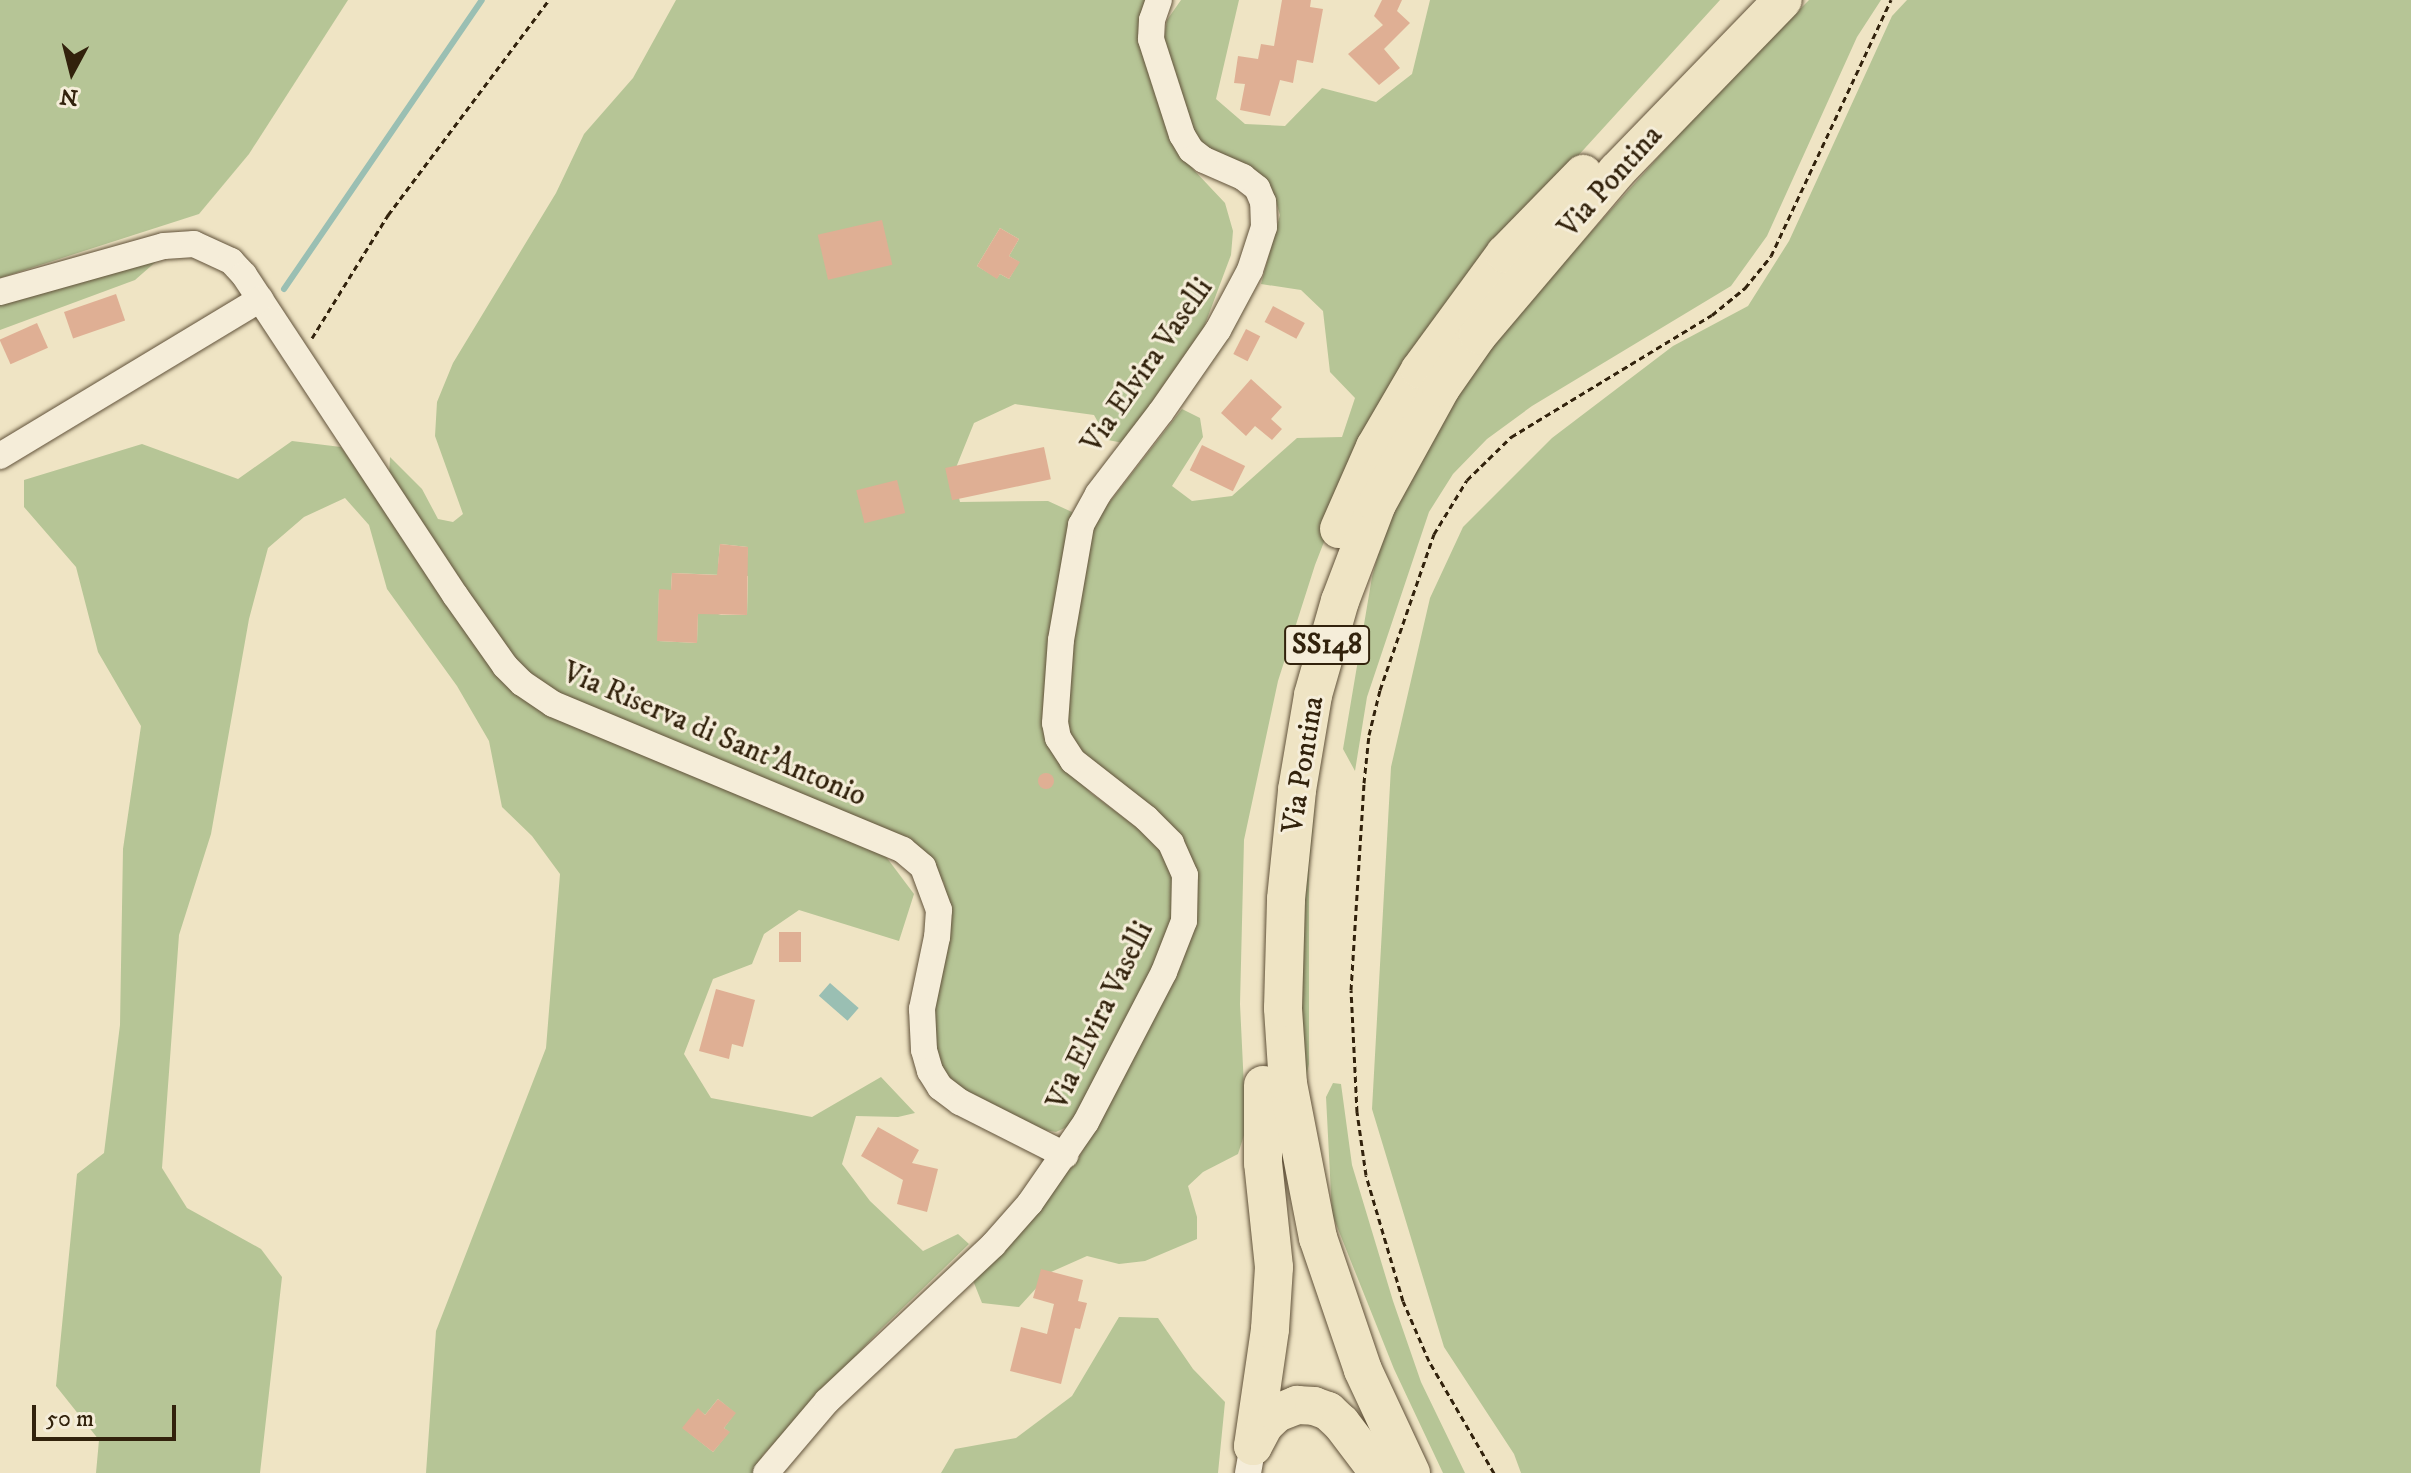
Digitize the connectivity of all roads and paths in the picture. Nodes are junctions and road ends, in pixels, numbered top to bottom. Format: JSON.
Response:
{"nodes":[{"id":1,"x":549,"y":0,"type":"edge"},
{"id":2,"x":1159,"y":0,"type":"edge"},
{"id":3,"x":1751,"y":0,"type":"edge"},
{"id":4,"x":1783,"y":0,"type":"edge"},
{"id":5,"x":1891,"y":0,"type":"edge"},
{"id":6,"x":0,"y":292,"type":"edge"},
{"id":7,"x":260,"y":299,"type":"junction"},
{"id":8,"x":299,"y":358,"type":"junction"},
{"id":9,"x":0,"y":456,"type":"edge"},
{"id":10,"x":1263,"y":1085,"type":"junction"},
{"id":11,"x":1065,"y":1155,"type":"junction"},
{"id":12,"x":1250,"y":1460,"type":"edge"},
{"id":13,"x":766,"y":1473,"type":"edge"},
{"id":14,"x":1379,"y":1473,"type":"edge"},
{"id":15,"x":1385,"y":1473,"type":"edge"},
{"id":16,"x":1411,"y":1473,"type":"edge"},
{"id":17,"x":1494,"y":1473,"type":"edge"}],
"edges":[{"from":1,"to":8,"type":"path"},
{"from":2,"to":11,"type":"street","name":"Via Elvira Vaselli"},
{"from":3,"to":10,"type":"highway","name":"Via Pontina","number":"SS148"},
{"from":4,"to":16,"type":"highway","name":"Via Pontina","number":"SS148"},
{"from":5,"to":17,"type":"path"},
{"from":6,"to":7,"type":"street","name":"Via Riserva di Sant'Antonio"},
{"from":7,"to":8,"type":"street","name":"Via Riserva di Sant'Antonio"},
{"from":7,"to":9,"type":"street"},
{"from":8,"to":11,"type":"street","name":"Via Riserva di Sant'Antonio"},
{"from":10,"to":12,"type":"highway"},
{"from":10,"to":15,"type":"highway","name":"Via Pontina","number":"SS148"},
{"from":11,"to":13,"type":"street","name":"Via Elvira Vaselli"},
{"from":12,"to":14,"type":"highway"}]}
